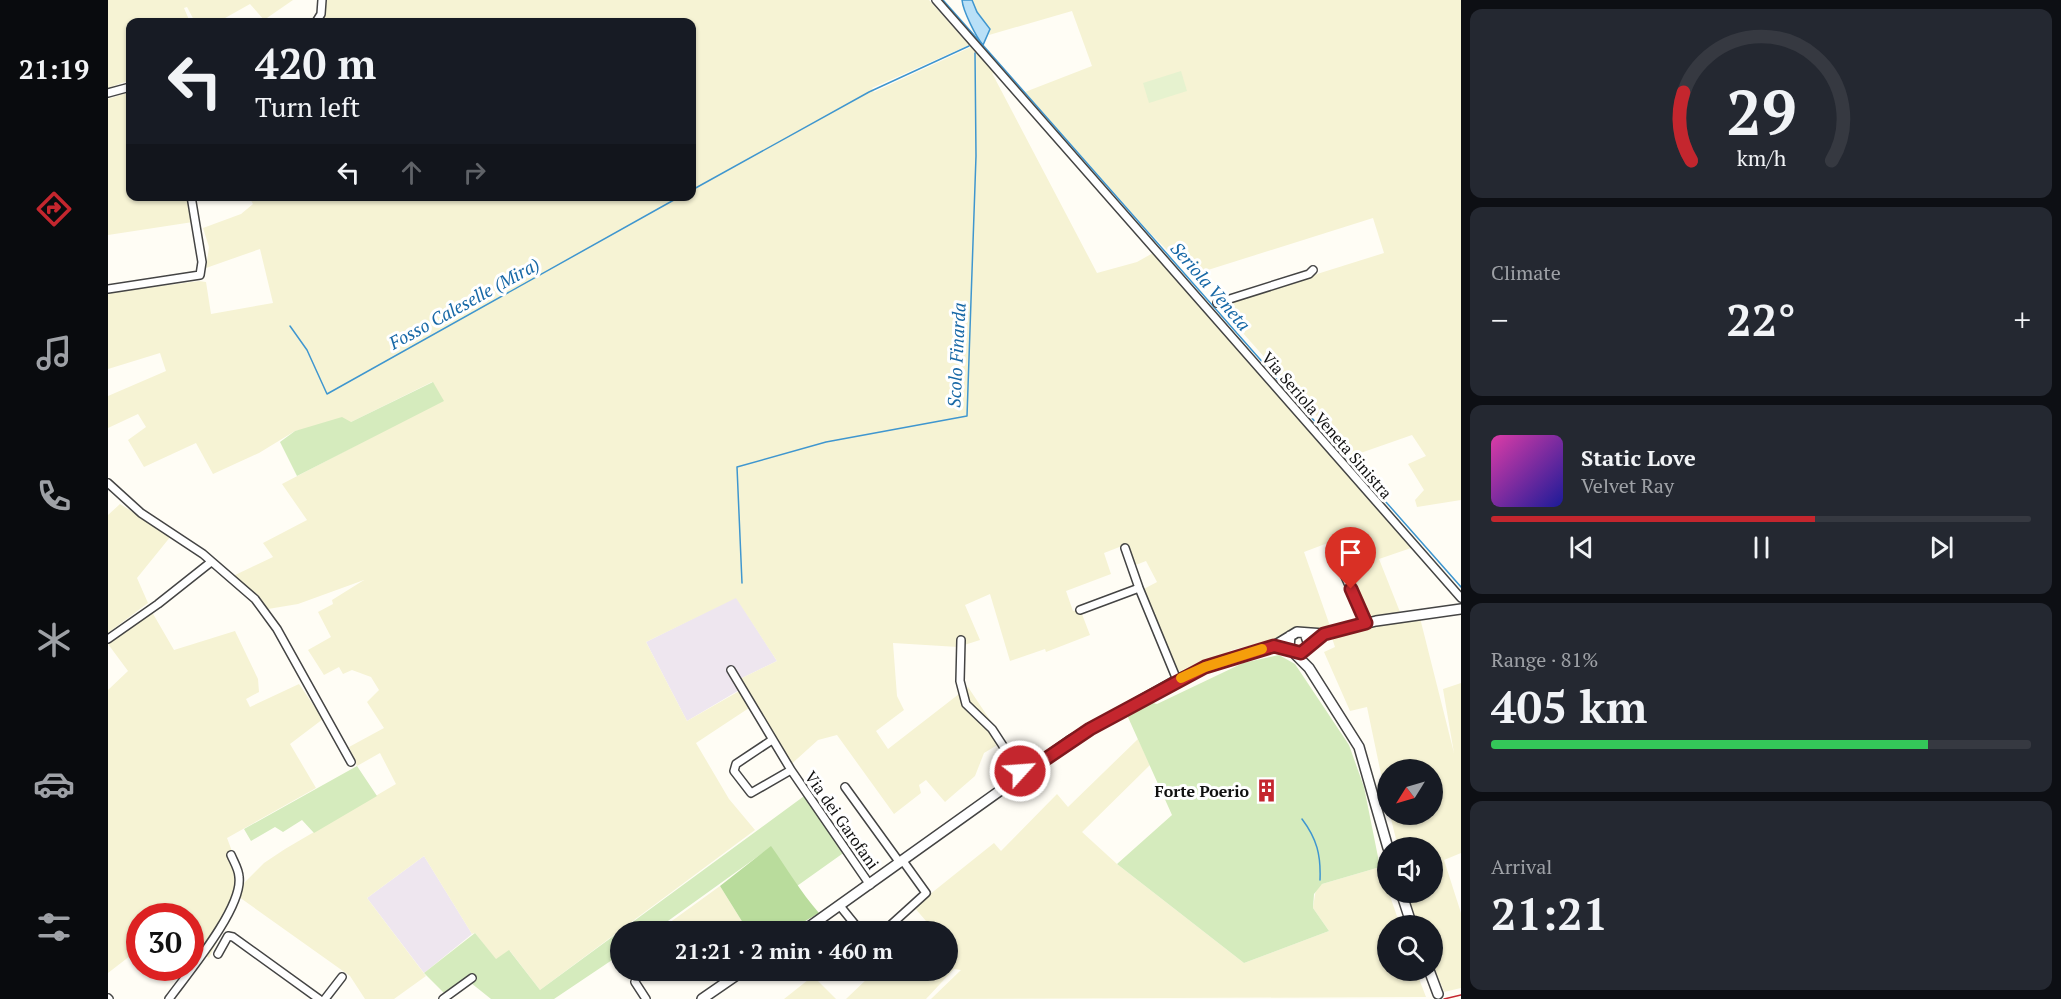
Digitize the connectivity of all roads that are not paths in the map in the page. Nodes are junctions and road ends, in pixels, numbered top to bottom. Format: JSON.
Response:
{"nodes":[{"id":1,"x":322,"y":0,"type":"edge"},
{"id":2,"x":936,"y":0,"type":"edge"},
{"id":3,"x":318,"y":18,"type":"edge"},
{"id":4,"x":126,"y":88,"type":"edge"},
{"id":5,"x":108,"y":93,"type":"edge"},
{"id":6,"x":192,"y":201,"type":"edge"},
{"id":7,"x":1313,"y":270,"type":"dead end"},
{"id":8,"x":108,"y":289,"type":"edge"},
{"id":9,"x":1216,"y":303,"type":"dead end"},
{"id":10,"x":108,"y":483,"type":"edge"},
{"id":11,"x":1125,"y":548,"type":"dead end"},
{"id":12,"x":211,"y":562,"type":"junction"},
{"id":13,"x":1343,"y":572,"type":"dead end"},
{"id":14,"x":1139,"y":588,"type":"junction"},
{"id":15,"x":1461,"y":598,"type":"edge"},
{"id":16,"x":1461,"y":609,"type":"edge"},
{"id":17,"x":1080,"y":610,"type":"dead end"},
{"id":18,"x":1366,"y":623,"type":"junction"},
{"id":19,"x":1305,"y":633,"type":"junction"},
{"id":20,"x":1324,"y":634,"type":"junction"},
{"id":21,"x":1290,"y":636,"type":"junction"},
{"id":22,"x":108,"y":639,"type":"edge"},
{"id":23,"x":961,"y":640,"type":"dead end"},
{"id":24,"x":1274,"y":646,"type":"junction"},
{"id":25,"x":1309,"y":647,"type":"junction"},
{"id":26,"x":1292,"y":651,"type":"junction"},
{"id":27,"x":1309,"y":668,"type":"junction"},
{"id":28,"x":731,"y":670,"type":"dead end"},
{"id":29,"x":1177,"y":680,"type":"junction"},
{"id":30,"x":772,"y":740,"type":"junction"},
{"id":31,"x":351,"y":762,"type":"dead end"},
{"id":32,"x":791,"y":770,"type":"junction"},
{"id":33,"x":1022,"y":775,"type":"junction"},
{"id":34,"x":846,"y":787,"type":"dead end"},
{"id":35,"x":1385,"y":837,"type":"edge"},
{"id":36,"x":231,"y":855,"type":"dead end"},
{"id":37,"x":902,"y":862,"type":"junction"},
{"id":38,"x":870,"y":885,"type":"junction"},
{"id":39,"x":840,"y":906,"type":"junction"},
{"id":40,"x":818,"y":921,"type":"edge"},
{"id":41,"x":852,"y":921,"type":"edge"},
{"id":42,"x":895,"y":921,"type":"edge"},
{"id":43,"x":219,"y":954,"type":"dead end"},
{"id":44,"x":342,"y":977,"type":"dead end"},
{"id":45,"x":472,"y":978,"type":"dead end"},
{"id":46,"x":728,"y":981,"type":"edge"},
{"id":47,"x":1433,"y":981,"type":"edge"},
{"id":48,"x":635,"y":982,"type":"dead end"},
{"id":49,"x":1438,"y":994,"type":"dead end"},
{"id":50,"x":169,"y":999,"type":"edge"},
{"id":51,"x":319,"y":999,"type":"edge"},
{"id":52,"x":325,"y":999,"type":"edge"},
{"id":53,"x":443,"y":999,"type":"edge"},
{"id":54,"x":646,"y":999,"type":"edge"},
{"id":55,"x":702,"y":999,"type":"edge"}],
"edges":[{"from":1,"to":3,"type":"street"},
{"from":2,"to":15,"type":"street","name":"Via Seriola Veneta Sinistra"},
{"from":4,"to":5,"type":"street"},
{"from":6,"to":8,"type":"street"},
{"from":7,"to":9,"type":"street"},
{"from":10,"to":12,"type":"street"},
{"from":11,"to":14,"type":"street"},
{"from":12,"to":22,"type":"street"},
{"from":12,"to":31,"type":"street"},
{"from":13,"to":18,"type":"street"},
{"from":14,"to":17,"type":"street"},
{"from":14,"to":29,"type":"street"},
{"from":16,"to":18,"type":"street"},
{"from":18,"to":20,"type":"street"},
{"from":19,"to":20,"type":"street"},
{"from":19,"to":21,"type":"street"},
{"from":19,"to":25,"type":"street"},
{"from":20,"to":25,"type":"street"},
{"from":21,"to":24,"type":"street"},
{"from":21,"to":26,"type":"street"},
{"from":23,"to":33,"type":"street"},
{"from":24,"to":26,"type":"street"},
{"from":24,"to":29,"type":"street"},
{"from":25,"to":26,"type":"street"},
{"from":25,"to":27,"type":"street"},
{"from":26,"to":27,"type":"street"},
{"from":27,"to":35,"type":"street"},
{"from":28,"to":30,"type":"street","name":"Via dei Garofani"},
{"from":29,"to":33,"type":"street"},
{"from":30,"to":32,"type":"street","name":"Via dei Garofani"},
{"from":30,"to":32,"type":"street","name":"Via dei Garofani"},
{"from":32,"to":38,"type":"street","name":"Via dei Garofani"},
{"from":33,"to":37,"type":"street"},
{"from":34,"to":37,"type":"street"},
{"from":36,"to":50,"type":"street"},
{"from":37,"to":38,"type":"street"},
{"from":37,"to":42,"type":"street"},
{"from":38,"to":39,"type":"street"},
{"from":39,"to":40,"type":"street"},
{"from":39,"to":41,"type":"street"},
{"from":43,"to":51,"type":"street"},
{"from":44,"to":52,"type":"street"},
{"from":45,"to":53,"type":"street"},
{"from":46,"to":55,"type":"street"},
{"from":47,"to":49,"type":"street"},
{"from":48,"to":54,"type":"street"}]}
